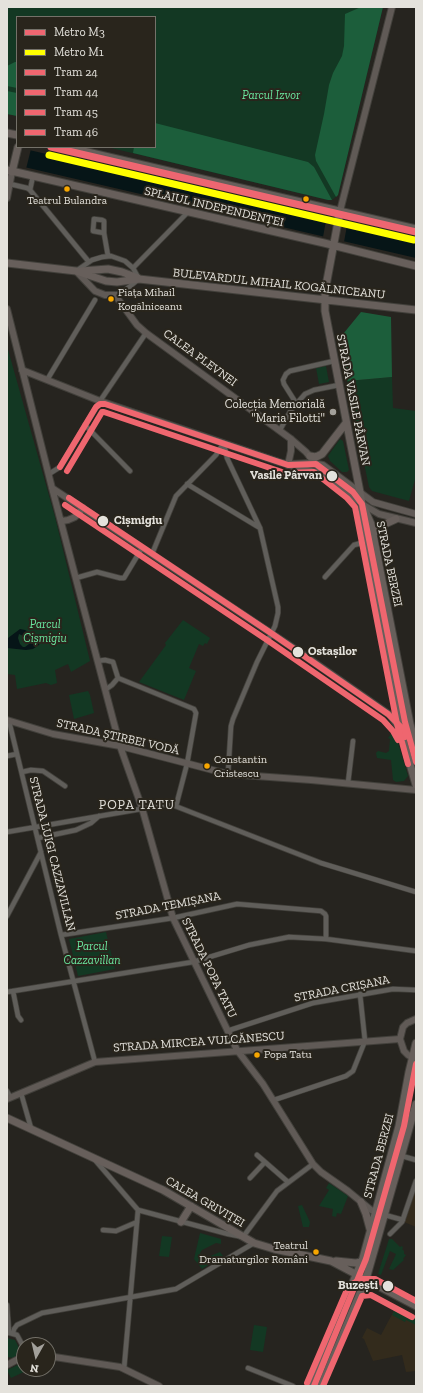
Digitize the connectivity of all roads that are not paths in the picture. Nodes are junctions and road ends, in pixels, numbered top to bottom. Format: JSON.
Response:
{"nodes":[{"id":1,"x":392,"y":7,"type":"edge"},
{"id":2,"x":18,"y":148,"type":"edge"},
{"id":3,"x":70,"y":148,"type":"edge"},
{"id":4,"x":11,"y":170,"type":"edge"},
{"id":5,"x":33,"y":176,"type":"junction"},
{"id":6,"x":10,"y":184,"type":"junction"},
{"id":7,"x":30,"y":190,"type":"junction"},
{"id":8,"x":7,"y":198,"type":"edge"},
{"id":9,"x":188,"y":212,"type":"junction"},
{"id":10,"x":339,"y":214,"type":"junction"},
{"id":11,"x":416,"y":229,"type":"edge"},
{"id":12,"x":104,"y":233,"type":"dead end"},
{"id":13,"x":334,"y":243,"type":"junction"},
{"id":14,"x":108,"y":256,"type":"junction"},
{"id":15,"x":89,"y":262,"type":"junction"},
{"id":16,"x":7,"y":263,"type":"edge"},
{"id":17,"x":416,"y":266,"type":"edge"},
{"id":18,"x":132,"y":268,"type":"junction"},
{"id":19,"x":76,"y":271,"type":"junction"},
{"id":20,"x":140,"y":279,"type":"junction"},
{"id":21,"x":115,"y":295,"type":"junction"},
{"id":22,"x":95,"y":300,"type":"dead end"},
{"id":23,"x":324,"y":300,"type":"junction"},
{"id":24,"x":7,"y":309,"type":"edge"},
{"id":25,"x":416,"y":310,"type":"edge"},
{"id":26,"x":146,"y":333,"type":"junction"},
{"id":27,"x":334,"y":361,"type":"junction"},
{"id":28,"x":22,"y":370,"type":"junction"},
{"id":29,"x":47,"y":380,"type":"junction"},
{"id":30,"x":339,"y":385,"type":"junction"},
{"id":31,"x":100,"y":401,"type":"junction"},
{"id":32,"x":296,"y":403,"type":"junction"},
{"id":33,"x":346,"y":423,"type":"junction"},
{"id":34,"x":85,"y":425,"type":"junction"},
{"id":35,"x":280,"y":430,"type":"junction"},
{"id":36,"x":291,"y":439,"type":"junction"},
{"id":37,"x":224,"y":443,"type":"junction"},
{"id":38,"x":310,"y":456,"type":"junction"},
{"id":39,"x":288,"y":464,"type":"junction"},
{"id":40,"x":316,"y":464,"type":"junction"},
{"id":41,"x":130,"y":471,"type":"dead end"},
{"id":42,"x":49,"y":474,"type":"junction"},
{"id":43,"x":325,"y":475,"type":"junction"},
{"id":44,"x":186,"y":484,"type":"junction"},
{"id":45,"x":52,"y":488,"type":"junction"},
{"id":46,"x":360,"y":492,"type":"junction"},
{"id":47,"x":362,"y":504,"type":"junction"},
{"id":48,"x":83,"y":508,"type":"junction"},
{"id":49,"x":416,"y":514,"type":"edge"},
{"id":50,"x":396,"y":519,"type":"junction"},
{"id":51,"x":62,"y":521,"type":"junction"},
{"id":52,"x":416,"y":523,"type":"edge"},
{"id":53,"x":260,"y":528,"type":"junction"},
{"id":54,"x":373,"y":534,"type":"junction"},
{"id":55,"x":365,"y":542,"type":"junction"},
{"id":56,"x":142,"y":548,"type":"junction"},
{"id":57,"x":152,"y":554,"type":"junction"},
{"id":58,"x":325,"y":577,"type":"dead end"},
{"id":59,"x":76,"y":578,"type":"junction"},
{"id":60,"x":271,"y":633,"type":"junction"},
{"id":61,"x":97,"y":661,"type":"junction"},
{"id":62,"x":118,"y":678,"type":"junction"},
{"id":63,"x":105,"y":690,"type":"junction"},
{"id":64,"x":408,"y":711,"type":"junction"},
{"id":65,"x":390,"y":716,"type":"junction"},
{"id":66,"x":398,"y":716,"type":"junction"},
{"id":67,"x":8,"y":720,"type":"edge"},
{"id":68,"x":400,"y":729,"type":"junction"},
{"id":69,"x":353,"y":741,"type":"dead end"},
{"id":70,"x":120,"y":746,"type":"junction"},
{"id":71,"x":416,"y":746,"type":"edge"},
{"id":72,"x":17,"y":754,"type":"junction"},
{"id":73,"x":7,"y":756,"type":"edge"},
{"id":74,"x":187,"y":764,"type":"junction"},
{"id":75,"x":22,"y":772,"type":"junction"},
{"id":76,"x":228,"y":774,"type":"junction"},
{"id":77,"x":348,"y":784,"type":"junction"},
{"id":78,"x":416,"y":785,"type":"edge"},
{"id":79,"x":65,"y":786,"type":"dead end"},
{"id":80,"x":416,"y":790,"type":"edge"},
{"id":81,"x":176,"y":806,"type":"junction"},
{"id":82,"x":142,"y":808,"type":"junction"},
{"id":83,"x":99,"y":816,"type":"junction"},
{"id":84,"x":35,"y":827,"type":"junction"},
{"id":85,"x":7,"y":832,"type":"edge"},
{"id":86,"x":38,"y":838,"type":"junction"},
{"id":87,"x":41,"y":852,"type":"junction"},
{"id":88,"x":416,"y":892,"type":"edge"},
{"id":89,"x":7,"y":916,"type":"edge"},
{"id":90,"x":173,"y":918,"type":"junction"},
{"id":91,"x":61,"y":935,"type":"junction"},
{"id":92,"x":326,"y":939,"type":"junction"},
{"id":93,"x":416,"y":951,"type":"edge"},
{"id":94,"x":194,"y":962,"type":"junction"},
{"id":95,"x":73,"y":981,"type":"junction"},
{"id":96,"x":416,"y":990,"type":"edge"},
{"id":97,"x":13,"y":991,"type":"junction"},
{"id":98,"x":7,"y":992,"type":"edge"},
{"id":99,"x":360,"y":994,"type":"junction"},
{"id":100,"x":416,"y":1018,"type":"edge"},
{"id":101,"x":21,"y":1020,"type":"dead end"},
{"id":102,"x":227,"y":1031,"type":"junction"},
{"id":103,"x":400,"y":1039,"type":"junction"},
{"id":104,"x":365,"y":1041,"type":"junction"},
{"id":105,"x":416,"y":1043,"type":"edge"},
{"id":106,"x":237,"y":1050,"type":"junction"},
{"id":107,"x":414,"y":1058,"type":"edge"},
{"id":108,"x":95,"y":1062,"type":"junction"},
{"id":109,"x":7,"y":1091,"type":"edge"},
{"id":110,"x":21,"y":1093,"type":"junction"},
{"id":111,"x":8,"y":1098,"type":"edge"},
{"id":112,"x":274,"y":1100,"type":"junction"},
{"id":113,"x":416,"y":1104,"type":"edge"},
{"id":114,"x":7,"y":1118,"type":"edge"},
{"id":115,"x":31,"y":1128,"type":"junction"},
{"id":116,"x":257,"y":1155,"type":"dead end"},
{"id":117,"x":402,"y":1156,"type":"junction"},
{"id":118,"x":93,"y":1157,"type":"junction"},
{"id":119,"x":416,"y":1160,"type":"edge"},
{"id":120,"x":265,"y":1162,"type":"junction"},
{"id":121,"x":313,"y":1164,"type":"junction"},
{"id":122,"x":250,"y":1178,"type":"dead end"},
{"id":123,"x":416,"y":1181,"type":"edge"},
{"id":124,"x":288,"y":1182,"type":"junction"},
{"id":125,"x":361,"y":1202,"type":"junction"},
{"id":126,"x":191,"y":1206,"type":"junction"},
{"id":127,"x":138,"y":1210,"type":"junction"},
{"id":128,"x":375,"y":1213,"type":"junction"},
{"id":129,"x":385,"y":1215,"type":"junction"},
{"id":130,"x":403,"y":1220,"type":"junction"},
{"id":131,"x":136,"y":1222,"type":"junction"},
{"id":132,"x":181,"y":1222,"type":"junction"},
{"id":133,"x":103,"y":1230,"type":"dead end"},
{"id":134,"x":370,"y":1231,"type":"junction"},
{"id":135,"x":390,"y":1234,"type":"dead end"},
{"id":136,"x":243,"y":1237,"type":"junction"},
{"id":137,"x":254,"y":1243,"type":"junction"},
{"id":138,"x":331,"y":1261,"type":"junction"},
{"id":139,"x":361,"y":1262,"type":"junction"},
{"id":140,"x":357,"y":1274,"type":"junction"},
{"id":141,"x":366,"y":1279,"type":"junction"},
{"id":142,"x":130,"y":1298,"type":"junction"},
{"id":143,"x":7,"y":1305,"type":"edge"},
{"id":144,"x":416,"y":1306,"type":"edge"},
{"id":145,"x":10,"y":1333,"type":"edge"},
{"id":146,"x":56,"y":1357,"type":"edge"},
{"id":147,"x":248,"y":1368,"type":"dead end"},
{"id":148,"x":124,"y":1369,"type":"junction"},
{"id":149,"x":159,"y":1386,"type":"edge"},
{"id":150,"x":293,"y":1386,"type":"edge"},
{"id":151,"x":310,"y":1386,"type":"edge"},
{"id":152,"x":321,"y":1386,"type":"edge"}],
"edges":[{"from":1,"to":10,"type":"street"},
{"from":2,"to":4,"type":"main road"},
{"from":3,"to":10,"type":"main road","name":"SPLAIUL INDEPENDENȚEI"},
{"from":4,"to":5,"type":"main road","name":"SPLAIUL INDEPENDENȚEI"},
{"from":4,"to":6,"type":"street"},
{"from":5,"to":7,"type":"street"},
{"from":5,"to":9,"type":"main road","name":"SPLAIUL INDEPENDENȚEI"},
{"from":6,"to":7,"type":"street"},
{"from":6,"to":8,"type":"street"},
{"from":7,"to":15,"type":"street"},
{"from":9,"to":13,"type":"main road","name":"SPLAIUL INDEPENDENȚEI"},
{"from":9,"to":18,"type":"street"},
{"from":10,"to":11,"type":"main road","name":"SPLAIUL INDEPENDENȚEI"},
{"from":10,"to":13,"type":"main road","name":"STRADA VASILE PÂRVAN"},
{"from":12,"to":14,"type":"street"},
{"from":13,"to":17,"type":"main road","name":"SPLAIUL INDEPENDENȚEI"},
{"from":13,"to":23,"type":"main road","name":"STRADA VASILE PÂRVAN"},
{"from":14,"to":15,"type":"street"},
{"from":14,"to":18,"type":"street"},
{"from":15,"to":19,"type":"street"},
{"from":16,"to":19,"type":"main road"},
{"from":18,"to":20,"type":"street"},
{"from":19,"to":20,"type":"main road","name":"BULEVARDUL MIHAIL KOGĂLNICEANU"},
{"from":19,"to":20,"type":"main road","name":"BULEVARDUL MIHAIL KOGĂLNICEANU"},
{"from":19,"to":21,"type":"street"},
{"from":20,"to":21,"type":"street"},
{"from":20,"to":23,"type":"main road","name":"BULEVARDUL MIHAIL KOGĂLNICEANU"},
{"from":21,"to":26,"type":"street","name":"CALEA PLEVNEI"},
{"from":22,"to":29,"type":"street"},
{"from":23,"to":25,"type":"main road","name":"BULEVARDUL MIHAIL KOGĂLNICEANU"},
{"from":23,"to":27,"type":"main road","name":"STRADA VASILE PÂRVAN"},
{"from":24,"to":28,"type":"street","name":"STRADA POPA TATU"},
{"from":26,"to":31,"type":"street"},
{"from":26,"to":35,"type":"street","name":"CALEA PLEVNEI"},
{"from":27,"to":30,"type":"main road","name":"STRADA VASILE PÂRVAN"},
{"from":27,"to":32,"type":"street"},
{"from":28,"to":29,"type":"street","name":"CALEA PLEVNEI"},
{"from":28,"to":42,"type":"street","name":"STRADA POPA TATU"},
{"from":29,"to":31,"type":"street","name":"CALEA PLEVNEI"},
{"from":30,"to":32,"type":"street"},
{"from":30,"to":33,"type":"main road","name":"STRADA VASILE PÂRVAN"},
{"from":31,"to":34,"type":"street"},
{"from":31,"to":37,"type":"street","name":"CALEA PLEVNEI"},
{"from":32,"to":35,"type":"street"},
{"from":33,"to":38,"type":"main road"},
{"from":33,"to":46,"type":"main road","name":"STRADA VASILE PÂRVAN"},
{"from":34,"to":41,"type":"street"},
{"from":34,"to":42,"type":"street"},
{"from":35,"to":36,"type":"street","name":"CALEA PLEVNEI"},
{"from":36,"to":38,"type":"street","name":"CALEA PLEVNEI"},
{"from":36,"to":39,"type":"street"},
{"from":37,"to":39,"type":"street","name":"CALEA PLEVNEI"},
{"from":37,"to":44,"type":"street"},
{"from":37,"to":53,"type":"street"},
{"from":38,"to":40,"type":"street","name":"CALEA PLEVNEI"},
{"from":39,"to":40,"type":"street"},
{"from":39,"to":43,"type":"street","name":"CALEA PLEVNEI"},
{"from":40,"to":43,"type":"street","name":"CALEA PLEVNEI"},
{"from":40,"to":46,"type":"street","name":"CALEA PLEVNEI"},
{"from":42,"to":45,"type":"street","name":"STRADA POPA TATU"},
{"from":43,"to":47,"type":"street","name":"CALEA PLEVNEI"},
{"from":44,"to":53,"type":"street"},
{"from":44,"to":57,"type":"street"},
{"from":45,"to":48,"type":"street"},
{"from":45,"to":51,"type":"street","name":"STRADA POPA TATU"},
{"from":46,"to":47,"type":"main road","name":"STRADA VASILE PÂRVAN"},
{"from":46,"to":49,"type":"street","name":"CALEA PLEVNEI"},
{"from":47,"to":50,"type":"street","name":"CALEA PLEVNEI"},
{"from":47,"to":54,"type":"main road","name":"STRADA BERZEI"},
{"from":47,"to":55,"type":"main road","name":"STRADA BERZEI"},
{"from":48,"to":51,"type":"street"},
{"from":48,"to":56,"type":"street"},
{"from":50,"to":52,"type":"street","name":"CALEA PLEVNEI"},
{"from":50,"to":54,"type":"main road"},
{"from":51,"to":59,"type":"street","name":"STRADA POPA TATU"},
{"from":53,"to":60,"type":"street"},
{"from":54,"to":64,"type":"main road","name":"STRADA BERZEI"},
{"from":55,"to":58,"type":"street"},
{"from":55,"to":66,"type":"main road","name":"STRADA BERZEI"},
{"from":56,"to":57,"type":"street"},
{"from":56,"to":59,"type":"street"},
{"from":57,"to":60,"type":"street"},
{"from":59,"to":61,"type":"street","name":"STRADA POPA TATU"},
{"from":60,"to":65,"type":"street"},
{"from":60,"to":76,"type":"street"},
{"from":61,"to":62,"type":"street"},
{"from":61,"to":63,"type":"street","name":"STRADA POPA TATU"},
{"from":62,"to":63,"type":"street"},
{"from":62,"to":74,"type":"street"},
{"from":63,"to":70,"type":"street","name":"STRADA POPA TATU"},
{"from":64,"to":66,"type":"street"},
{"from":64,"to":71,"type":"main road","name":"STRADA BERZEI"},
{"from":65,"to":66,"type":"street"},
{"from":65,"to":68,"type":"street"},
{"from":66,"to":68,"type":"main road","name":"STRADA BERZEI"},
{"from":67,"to":70,"type":"street","name":"STRADA ȘTIRBEI VODĂ"},
{"from":67,"to":72,"type":"street","name":"STRADA LUIGI CAZZAVILLAN"},
{"from":68,"to":78,"type":"main road","name":"STRADA BERZEI"},
{"from":69,"to":77,"type":"street"},
{"from":70,"to":74,"type":"street","name":"STRADA ȘTIRBEI VODĂ"},
{"from":70,"to":82,"type":"street","name":"STRADA POPA TATU"},
{"from":72,"to":73,"type":"street"},
{"from":72,"to":75,"type":"street","name":"STRADA LUIGI CAZZAVILLAN"},
{"from":74,"to":76,"type":"street","name":"STRADA ȘTIRBEI VODĂ"},
{"from":74,"to":81,"type":"street"},
{"from":75,"to":79,"type":"street"},
{"from":75,"to":84,"type":"street","name":"STRADA LUIGI CAZZAVILLAN"},
{"from":76,"to":77,"type":"street","name":"STRADA ȘTIRBEI VODĂ"},
{"from":77,"to":80,"type":"street","name":"STRADA ȘTIRBEI VODĂ"},
{"from":81,"to":82,"type":"street"},
{"from":81,"to":88,"type":"street"},
{"from":82,"to":83,"type":"street"},
{"from":82,"to":90,"type":"street","name":"STRADA POPA TATU"},
{"from":83,"to":84,"type":"street"},
{"from":83,"to":86,"type":"street"},
{"from":84,"to":85,"type":"street"},
{"from":84,"to":86,"type":"street","name":"STRADA LUIGI CAZZAVILLAN"},
{"from":86,"to":87,"type":"street","name":"STRADA LUIGI CAZZAVILLAN"},
{"from":87,"to":89,"type":"street"},
{"from":87,"to":91,"type":"street","name":"STRADA LUIGI CAZZAVILLAN"},
{"from":90,"to":91,"type":"street","name":"STRADA TEMIȘANA"},
{"from":90,"to":92,"type":"street","name":"STRADA TEMIȘANA"},
{"from":90,"to":94,"type":"street","name":"STRADA POPA TATU"},
{"from":91,"to":95,"type":"street","name":"STRADA LUIGI CAZZAVILLAN"},
{"from":92,"to":93,"type":"street"},
{"from":92,"to":94,"type":"street"},
{"from":94,"to":95,"type":"street"},
{"from":94,"to":102,"type":"street","name":"STRADA POPA TATU"},
{"from":95,"to":97,"type":"street"},
{"from":95,"to":108,"type":"street","name":"STRADA LUIGI CAZZAVILLAN"},
{"from":96,"to":99,"type":"street","name":"STRADA CRIȘANA"},
{"from":97,"to":98,"type":"street"},
{"from":97,"to":101,"type":"street"},
{"from":99,"to":102,"type":"street","name":"STRADA CRIȘANA"},
{"from":99,"to":104,"type":"street"},
{"from":100,"to":103,"type":"street"},
{"from":102,"to":106,"type":"street","name":"STRADA POPA TATU"},
{"from":103,"to":104,"type":"street","name":"STRADA MIRCEA VULCĂNESCU"},
{"from":103,"to":107,"type":"street"},
{"from":104,"to":106,"type":"street","name":"STRADA MIRCEA VULCĂNESCU"},
{"from":104,"to":112,"type":"street"},
{"from":105,"to":107,"type":"main road","name":"STRADA BERZEI"},
{"from":106,"to":108,"type":"street","name":"STRADA MIRCEA VULCĂNESCU"},
{"from":106,"to":112,"type":"street","name":"STRADA POPA TATU"},
{"from":107,"to":128,"type":"main road","name":"STRADA BERZEI"},
{"from":108,"to":110,"type":"street","name":"STRADA MIRCEA VULCĂNESCU"},
{"from":109,"to":111,"type":"street"},
{"from":110,"to":111,"type":"street","name":"STRADA MIRCEA VULCĂNESCU"},
{"from":110,"to":115,"type":"street"},
{"from":112,"to":121,"type":"street","name":"STRADA POPA TATU"},
{"from":113,"to":117,"type":"main road","name":"STRADA BERZEI"},
{"from":114,"to":115,"type":"main road","name":"CALEA GRIVIȚEI"},
{"from":115,"to":118,"type":"main road","name":"CALEA GRIVIȚEI"},
{"from":116,"to":120,"type":"street"},
{"from":117,"to":119,"type":"street"},
{"from":117,"to":129,"type":"main road","name":"STRADA BERZEI"},
{"from":118,"to":126,"type":"main road","name":"CALEA GRIVIȚEI"},
{"from":118,"to":127,"type":"street"},
{"from":120,"to":122,"type":"street"},
{"from":120,"to":124,"type":"street"},
{"from":121,"to":124,"type":"street"},
{"from":121,"to":125,"type":"street","name":"STRADA POPA TATU"},
{"from":123,"to":130,"type":"street"},
{"from":124,"to":136,"type":"street"},
{"from":125,"to":128,"type":"street","name":"STRADA POPA TATU"},
{"from":125,"to":134,"type":"main road"},
{"from":126,"to":132,"type":"main road"},
{"from":126,"to":136,"type":"main road","name":"CALEA GRIVIȚEI"},
{"from":127,"to":131,"type":"street"},
{"from":127,"to":132,"type":"street"},
{"from":128,"to":129,"type":"street","name":"STRADA POPA TATU"},
{"from":128,"to":134,"type":"main road","name":"STRADA BERZEI"},
{"from":129,"to":130,"type":"street"},
{"from":129,"to":141,"type":"main road","name":"STRADA BERZEI"},
{"from":130,"to":135,"type":"street"},
{"from":131,"to":133,"type":"street"},
{"from":131,"to":142,"type":"street"},
{"from":132,"to":136,"type":"street"},
{"from":134,"to":139,"type":"main road","name":"STRADA BERZEI"},
{"from":136,"to":137,"type":"main road","name":"CALEA GRIVIȚEI"},
{"from":137,"to":138,"type":"main road","name":"CALEA GRIVIȚEI"},
{"from":137,"to":142,"type":"street"},
{"from":138,"to":139,"type":"main road"},
{"from":138,"to":140,"type":"main road","name":"CALEA GRIVIȚEI"},
{"from":139,"to":140,"type":"main road","name":"STRADA BERZEI"},
{"from":140,"to":141,"type":"main road","name":"CALEA GRIVIȚEI"},
{"from":140,"to":151,"type":"main road","name":"STRADA BERZEI"},
{"from":141,"to":144,"type":"main road","name":"CALEA GRIVIȚEI"},
{"from":141,"to":152,"type":"main road","name":"STRADA BERZEI"},
{"from":142,"to":145,"type":"street"},
{"from":142,"to":148,"type":"street"},
{"from":143,"to":145,"type":"street"},
{"from":146,"to":148,"type":"street"},
{"from":147,"to":150,"type":"street"},
{"from":148,"to":149,"type":"street"}]}
